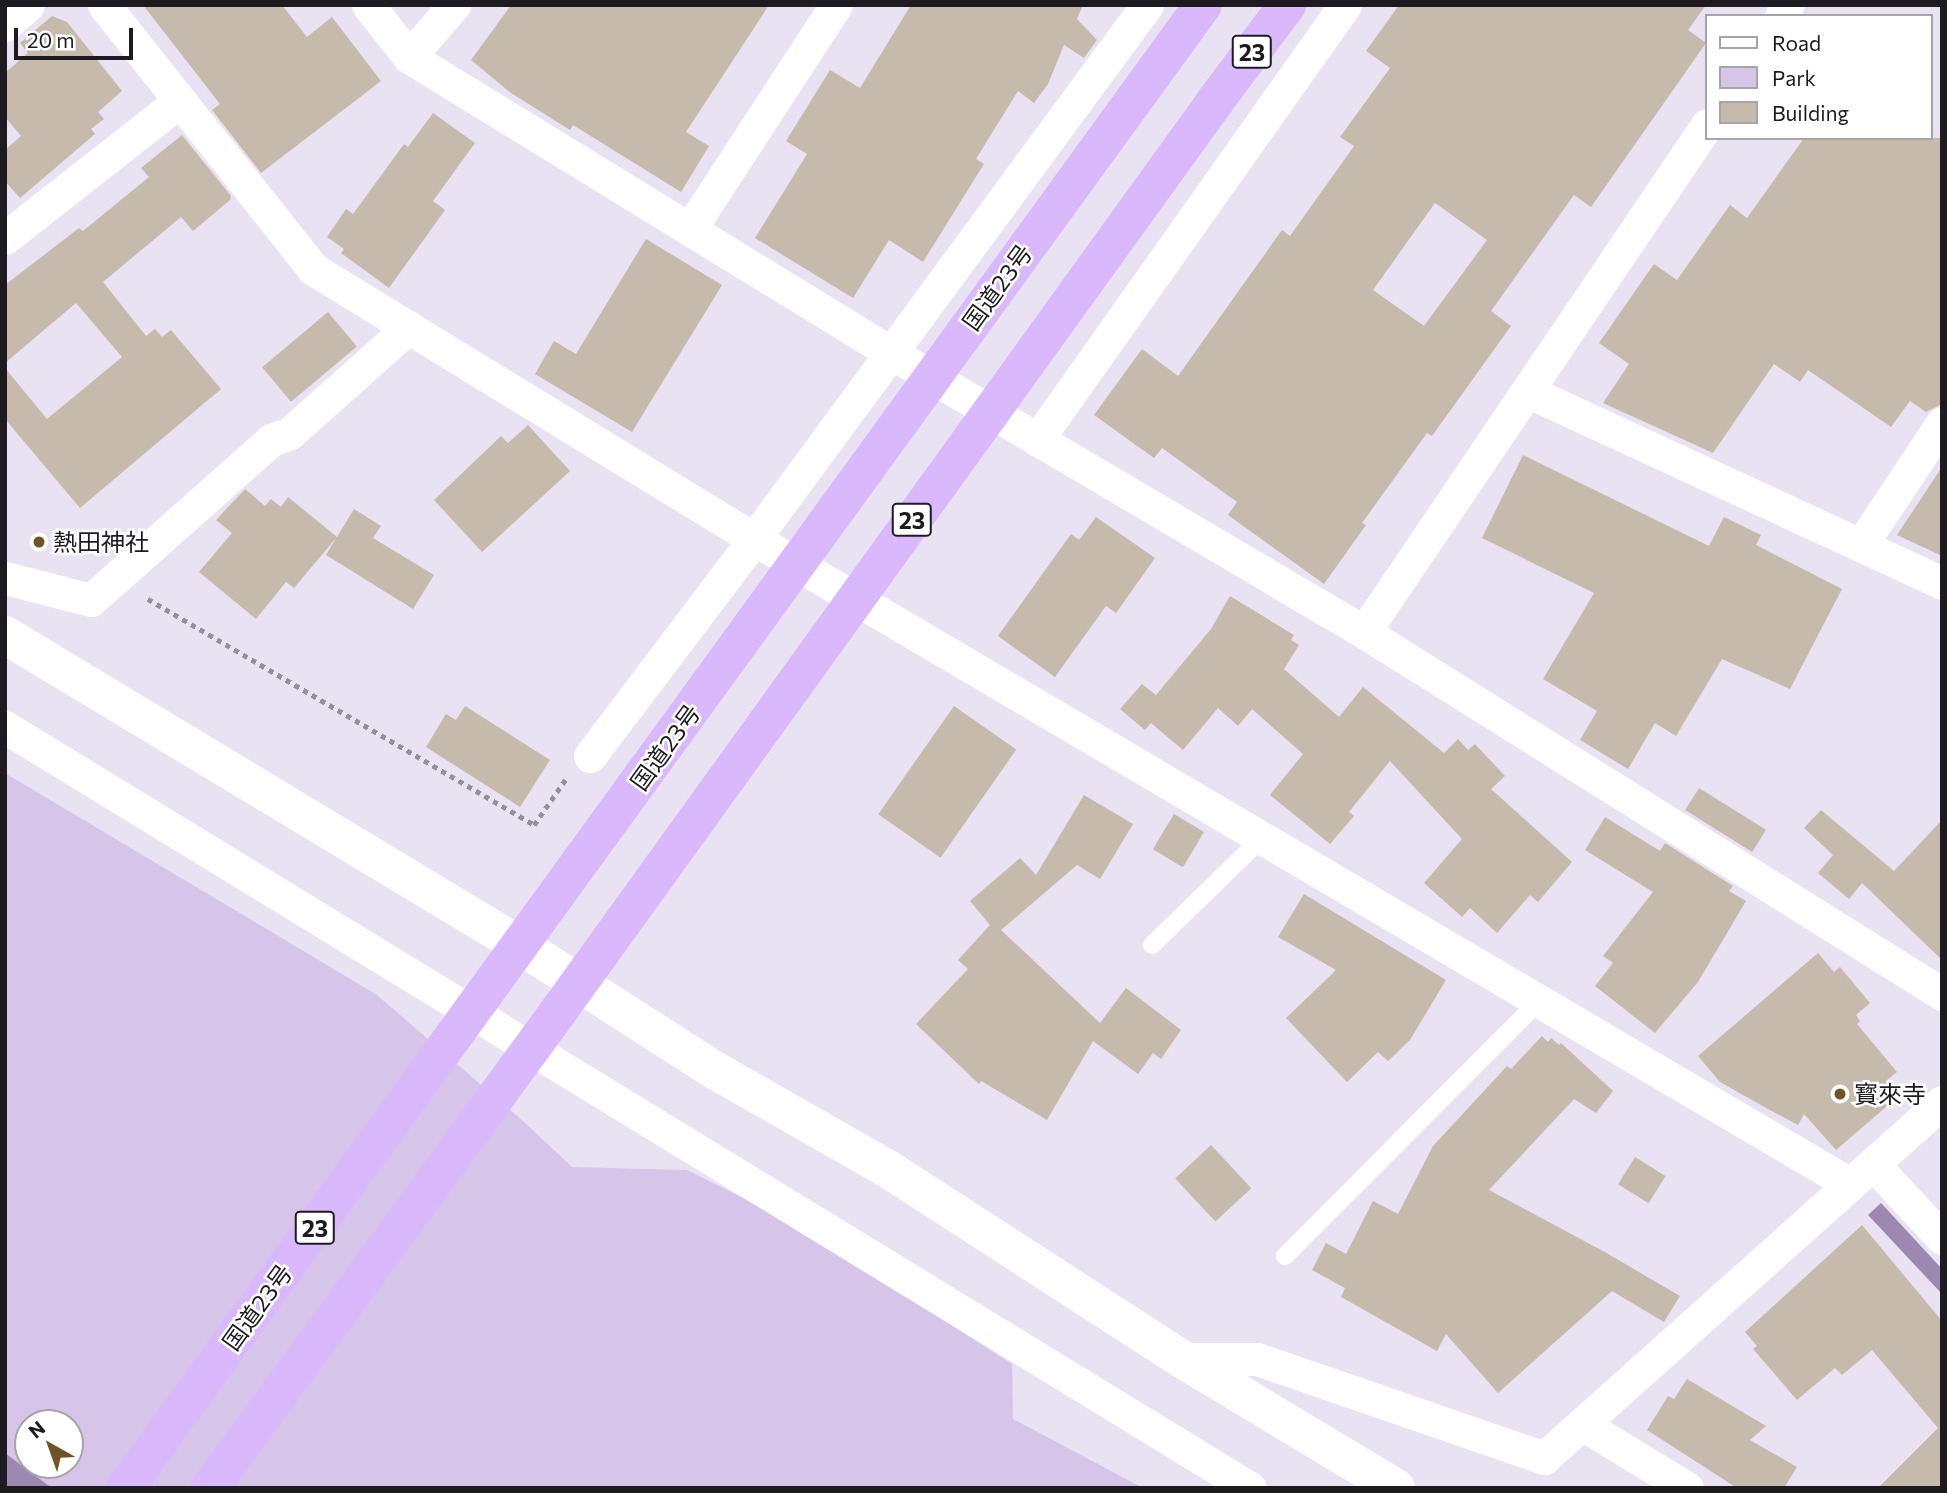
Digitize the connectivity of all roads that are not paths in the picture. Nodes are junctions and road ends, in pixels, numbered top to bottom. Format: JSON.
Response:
{"nodes":[{"id":1,"x":28,"y":5,"type":"edge"},
{"id":2,"x":104,"y":5,"type":"edge"},
{"id":3,"x":368,"y":5,"type":"edge"},
{"id":4,"x":454,"y":5,"type":"edge"},
{"id":5,"x":836,"y":5,"type":"edge"},
{"id":6,"x":1147,"y":5,"type":"edge"},
{"id":7,"x":1203,"y":5,"type":"edge"},
{"id":8,"x":1287,"y":5,"type":"edge"},
{"id":9,"x":1345,"y":5,"type":"edge"},
{"id":10,"x":5,"y":25,"type":"edge"},
{"id":11,"x":409,"y":57,"type":"junction"},
{"id":12,"x":180,"y":101,"type":"junction"},
{"id":13,"x":1706,"y":126,"type":"edge"},
{"id":14,"x":690,"y":229,"type":"junction"},
{"id":15,"x":5,"y":238,"type":"edge"},
{"id":16,"x":409,"y":327,"type":"junction"},
{"id":17,"x":893,"y":354,"type":"junction"},
{"id":18,"x":1527,"y":391,"type":"junction"},
{"id":19,"x":1942,"y":423,"type":"edge"},
{"id":20,"x":1037,"y":440,"type":"junction"},
{"id":21,"x":754,"y":539,"type":"junction"},
{"id":22,"x":1861,"y":545,"type":"junction"},
{"id":23,"x":5,"y":578,"type":"edge"},
{"id":24,"x":1942,"y":583,"type":"edge"},
{"id":25,"x":1364,"y":632,"type":"junction"},
{"id":26,"x":5,"y":635,"type":"edge"},
{"id":27,"x":5,"y":727,"type":"edge"},
{"id":28,"x":590,"y":756,"type":"road end"},
{"id":29,"x":1262,"y":838,"type":"junction"},
{"id":30,"x":1152,"y":945,"type":"dead end"},
{"id":31,"x":513,"y":957,"type":"junction"},
{"id":32,"x":1942,"y":995,"type":"edge"},
{"id":33,"x":570,"y":996,"type":"junction"},
{"id":34,"x":1539,"y":1001,"type":"junction"},
{"id":35,"x":1942,"y":1102,"type":"edge"},
{"id":36,"x":1862,"y":1174,"type":"junction"},
{"id":37,"x":1942,"y":1238,"type":"edge"},
{"id":38,"x":1285,"y":1256,"type":"dead end"},
{"id":39,"x":1182,"y":1359,"type":"junction"},
{"id":40,"x":1582,"y":1424,"type":"junction"},
{"id":41,"x":125,"y":1488,"type":"edge"},
{"id":42,"x":210,"y":1488,"type":"edge"},
{"id":43,"x":1250,"y":1488,"type":"edge"},
{"id":44,"x":1396,"y":1488,"type":"edge"},
{"id":45,"x":1687,"y":1488,"type":"edge"}],
"edges":[{"from":1,"to":10,"type":"street"},
{"from":2,"to":12,"type":"street"},
{"from":3,"to":11,"type":"street"},
{"from":4,"to":11,"type":"street"},
{"from":5,"to":14,"type":"street"},
{"from":6,"to":17,"type":"street"},
{"from":7,"to":31,"type":"highway","name":"国道23号","number":"23"},
{"from":8,"to":33,"type":"highway","number":"23"},
{"from":9,"to":20,"type":"street"},
{"from":11,"to":14,"type":"street"},
{"from":12,"to":15,"type":"street"},
{"from":12,"to":16,"type":"street"},
{"from":13,"to":18,"type":"street"},
{"from":14,"to":17,"type":"street"},
{"from":16,"to":21,"type":"street"},
{"from":16,"to":23,"type":"street"},
{"from":17,"to":20,"type":"street"},
{"from":17,"to":21,"type":"street"},
{"from":18,"to":22,"type":"street"},
{"from":18,"to":25,"type":"street"},
{"from":19,"to":22,"type":"street"},
{"from":20,"to":25,"type":"street"},
{"from":21,"to":28,"type":"street"},
{"from":21,"to":29,"type":"street"},
{"from":22,"to":24,"type":"street"},
{"from":25,"to":32,"type":"street"},
{"from":26,"to":31,"type":"street"},
{"from":27,"to":43,"type":"street"},
{"from":29,"to":30,"type":"lane"},
{"from":29,"to":34,"type":"street"},
{"from":31,"to":33,"type":"street"},
{"from":31,"to":41,"type":"highway","name":"国道23号","number":"23"},
{"from":33,"to":39,"type":"street"},
{"from":33,"to":42,"type":"highway","number":"23"},
{"from":34,"to":36,"type":"street"},
{"from":34,"to":38,"type":"lane"},
{"from":35,"to":36,"type":"street"},
{"from":36,"to":37,"type":"street"},
{"from":36,"to":40,"type":"street"},
{"from":39,"to":40,"type":"street"},
{"from":39,"to":44,"type":"street"},
{"from":40,"to":45,"type":"street"}]}
